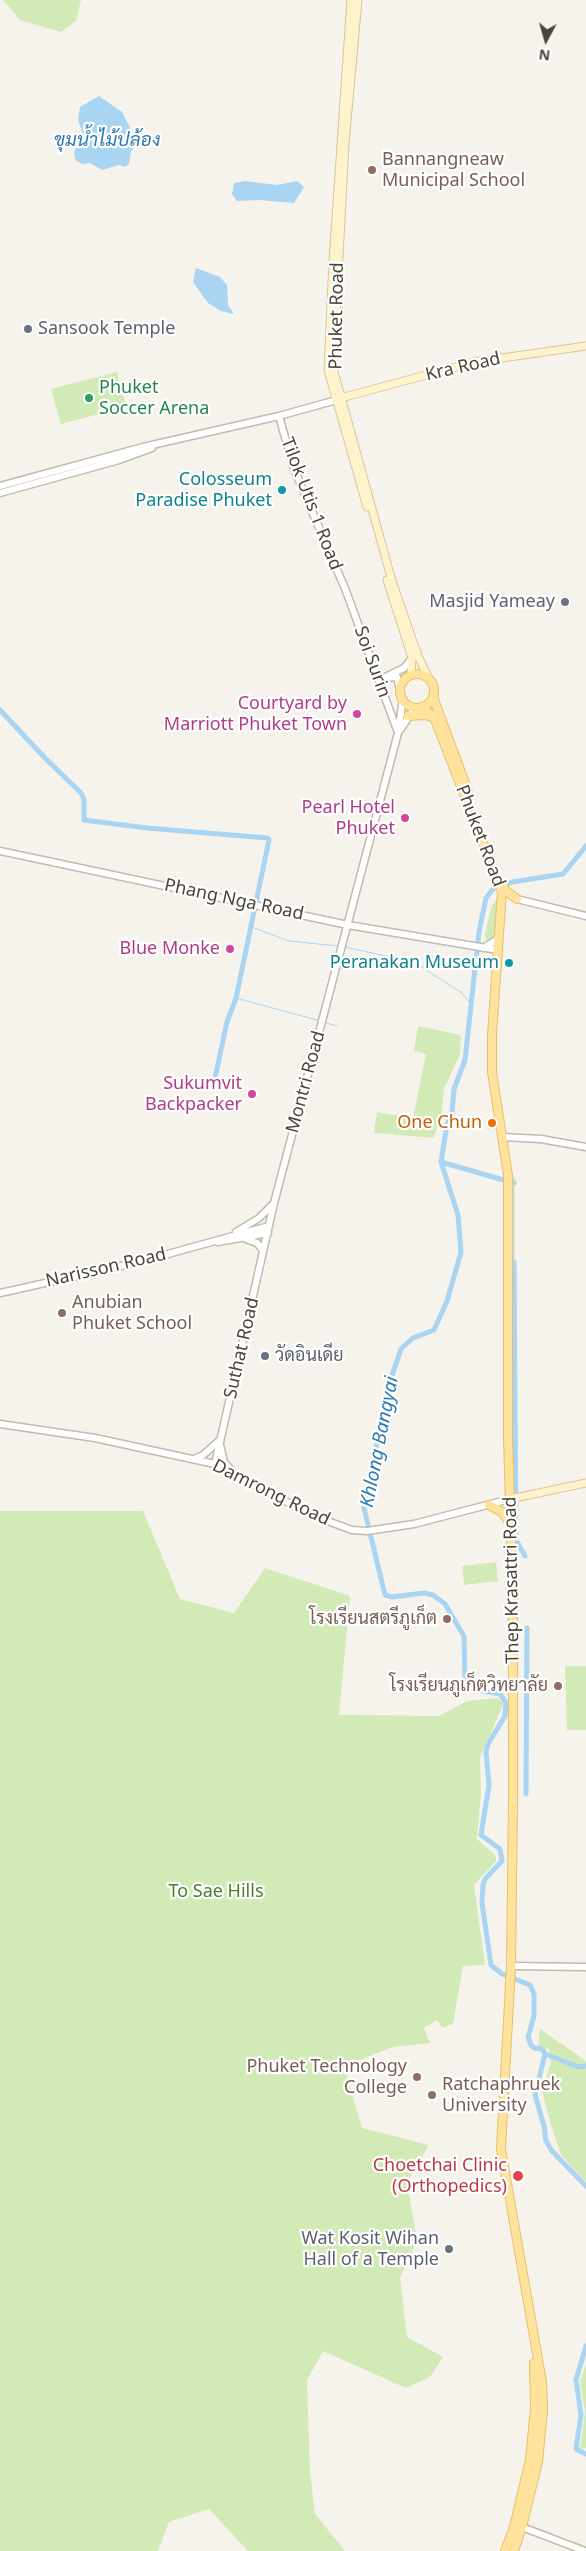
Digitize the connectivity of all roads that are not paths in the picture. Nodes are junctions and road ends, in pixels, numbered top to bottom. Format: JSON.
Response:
{"nodes":[{"id":1,"x":351,"y":0,"type":"edge"},
{"id":2,"x":358,"y":0,"type":"edge"},
{"id":3,"x":353,"y":21,"type":"junction"},
{"id":4,"x":586,"y":346,"type":"edge"},
{"id":5,"x":339,"y":399,"type":"junction"},
{"id":6,"x":279,"y":416,"type":"junction"},
{"id":7,"x":346,"y":426,"type":"junction"},
{"id":8,"x":167,"y":442,"type":"junction"},
{"id":9,"x":0,"y":486,"type":"edge"},
{"id":10,"x":0,"y":493,"type":"edge"},
{"id":11,"x":346,"y":591,"type":"joint"},
{"id":12,"x":412,"y":658,"type":"junction"},
{"id":13,"x":404,"y":668,"type":"junction"},
{"id":14,"x":412,"y":675,"type":"junction"},
{"id":15,"x":379,"y":680,"type":"junction"},
{"id":16,"x":429,"y":680,"type":"junction"},
{"id":17,"x":400,"y":690,"type":"junction"},
{"id":18,"x":433,"y":698,"type":"junction"},
{"id":19,"x":403,"y":699,"type":"junction"},
{"id":20,"x":419,"y":707,"type":"junction"},
{"id":21,"x":408,"y":716,"type":"junction"},
{"id":22,"x":434,"y":717,"type":"junction"},
{"id":23,"x":398,"y":733,"type":"junction"},
{"id":24,"x":452,"y":757,"type":"junction"},
{"id":25,"x":0,"y":851,"type":"edge"},
{"id":26,"x":504,"y":891,"type":"junction"},
{"id":27,"x":516,"y":899,"type":"junction"},
{"id":28,"x":502,"y":904,"type":"junction"},
{"id":29,"x":586,"y":916,"type":"edge"},
{"id":30,"x":348,"y":925,"type":"junction"},
{"id":31,"x":360,"y":927,"type":"junction"},
{"id":32,"x":498,"y":939,"type":"junction"},
{"id":33,"x":343,"y":944,"type":"junction"},
{"id":34,"x":483,"y":948,"type":"junction"},
{"id":35,"x":498,"y":950,"type":"junction"},
{"id":36,"x":492,"y":1034,"type":"joint"},
{"id":37,"x":502,"y":1137,"type":"junction"},
{"id":38,"x":586,"y":1147,"type":"edge"},
{"id":39,"x":274,"y":1203,"type":"junction"},
{"id":40,"x":268,"y":1230,"type":"junction"},
{"id":41,"x":226,"y":1237,"type":"junction"},
{"id":42,"x":241,"y":1239,"type":"junction"},
{"id":43,"x":212,"y":1243,"type":"junction"},
{"id":44,"x":264,"y":1250,"type":"junction"},
{"id":45,"x":0,"y":1293,"type":"edge"},
{"id":46,"x":0,"y":1424,"type":"edge"},
{"id":47,"x":219,"y":1441,"type":"junction"},
{"id":48,"x":194,"y":1459,"type":"junction"},
{"id":49,"x":215,"y":1464,"type":"junction"},
{"id":50,"x":234,"y":1474,"type":"junction"},
{"id":51,"x":586,"y":1483,"type":"edge"},
{"id":52,"x":515,"y":1498,"type":"junction"},
{"id":53,"x":489,"y":1505,"type":"junction"},
{"id":54,"x":510,"y":1523,"type":"junction"},
{"id":55,"x":511,"y":1966,"type":"junction"},
{"id":56,"x":586,"y":1967,"type":"edge"},
{"id":57,"x":538,"y":2382,"type":"junction"},
{"id":58,"x":522,"y":2527,"type":"junction"},
{"id":59,"x":505,"y":2551,"type":"edge"},
{"id":60,"x":514,"y":2551,"type":"edge"},
{"id":61,"x":585,"y":2551,"type":"edge"}],
"edges":[{"from":1,"to":3,"type":"main road","name":"Phuket Road"},
{"from":2,"to":3,"type":"main road","name":"Phuket Road"},
{"from":3,"to":5,"type":"main road","name":"Phuket Road"},
{"from":4,"to":5,"type":"main road","name":"Kra Road"},
{"from":5,"to":6,"type":"street"},
{"from":5,"to":7,"type":"main road","name":"Phuket Road"},
{"from":6,"to":8,"type":"street"},
{"from":6,"to":11,"type":"street","name":"Tilok Utis 1 Road"},
{"from":7,"to":12,"type":"main road","name":"Phuket Road"},
{"from":7,"to":16,"type":"main road","name":"Phuket Road"},
{"from":8,"to":9,"type":"street"},
{"from":8,"to":10,"type":"street"},
{"from":11,"to":15,"type":"street","name":"Soi Surin"},
{"from":12,"to":13,"type":"street"},
{"from":12,"to":14,"type":"main road","name":"Phuket Road"},
{"from":13,"to":14,"type":"street"},
{"from":13,"to":15,"type":"street"},
{"from":14,"to":16,"type":"main road"},
{"from":14,"to":17,"type":"main road"},
{"from":15,"to":17,"type":"street"},
{"from":15,"to":23,"type":"street","name":"Soi Surin"},
{"from":16,"to":18,"type":"main road"},
{"from":17,"to":19,"type":"main road"},
{"from":18,"to":20,"type":"main road"},
{"from":18,"to":24,"type":"main road","name":"Phuket Road"},
{"from":19,"to":20,"type":"main road"},
{"from":19,"to":23,"type":"street","name":"Montri Road"},
{"from":20,"to":21,"type":"street","name":"Montri Road"},
{"from":20,"to":22,"type":"main road"},
{"from":21,"to":22,"type":"main road"},
{"from":21,"to":23,"type":"street","name":"Montri Road"},
{"from":22,"to":24,"type":"main road","name":"Phuket Road"},
{"from":23,"to":30,"type":"street","name":"Montri Road"},
{"from":24,"to":26,"type":"main road","name":"Phuket Road"},
{"from":25,"to":30,"type":"street","name":"Phang Nga Road"},
{"from":26,"to":27,"type":"main road"},
{"from":26,"to":28,"type":"main road","name":"Phuket Road"},
{"from":27,"to":28,"type":"main road"},
{"from":27,"to":29,"type":"street"},
{"from":28,"to":32,"type":"main road","name":"Phuket Road"},
{"from":30,"to":31,"type":"street","name":"Phang Nga Road"},
{"from":30,"to":33,"type":"street","name":"Montri Road"},
{"from":31,"to":33,"type":"street"},
{"from":31,"to":34,"type":"street","name":"Phang Nga Road"},
{"from":32,"to":34,"type":"street"},
{"from":32,"to":35,"type":"main road","name":"Phuket Road"},
{"from":33,"to":39,"type":"street","name":"Montri Road"},
{"from":34,"to":35,"type":"street","name":"Phang Nga Road"},
{"from":35,"to":36,"type":"main road","name":"Phuket Road"},
{"from":36,"to":37,"type":"main road","name":"Thep Krasattri Road"},
{"from":37,"to":38,"type":"street"},
{"from":37,"to":52,"type":"main road","name":"Thep Krasattri Road"},
{"from":39,"to":40,"type":"street","name":"Montri Road"},
{"from":39,"to":41,"type":"street"},
{"from":40,"to":41,"type":"street","name":"Narisson Road"},
{"from":40,"to":42,"type":"street","name":"Narisson Road"},
{"from":40,"to":44,"type":"street","name":"Suthat Road"},
{"from":41,"to":43,"type":"street","name":"Narisson Road"},
{"from":42,"to":43,"type":"street","name":"Narisson Road"},
{"from":42,"to":44,"type":"street"},
{"from":43,"to":45,"type":"street","name":"Narisson Road"},
{"from":44,"to":47,"type":"street","name":"Suthat Road"},
{"from":46,"to":48,"type":"street","name":"Damrong Road"},
{"from":47,"to":48,"type":"street"},
{"from":47,"to":49,"type":"street","name":"Suthat Road"},
{"from":47,"to":50,"type":"street"},
{"from":48,"to":49,"type":"street","name":"Damrong Road"},
{"from":49,"to":50,"type":"street","name":"Damrong Road"},
{"from":50,"to":53,"type":"street","name":"Damrong Road"},
{"from":51,"to":52,"type":"main road"},
{"from":52,"to":53,"type":"street","name":"Damrong Road"},
{"from":52,"to":54,"type":"main road","name":"Thep Krasattri Road"},
{"from":53,"to":54,"type":"main road"},
{"from":54,"to":55,"type":"main road","name":"Thep Krasattri Road"},
{"from":55,"to":56,"type":"street"},
{"from":55,"to":57,"type":"main road","name":"Thep Krasattri Road"},
{"from":57,"to":58,"type":"main road","name":"Thep Krasattri Road"},
{"from":57,"to":59,"type":"main road","name":"Thep Krasattri Road"},
{"from":58,"to":60,"type":"main road","name":"Thep Krasattri Road"},
{"from":58,"to":61,"type":"street"}]}
